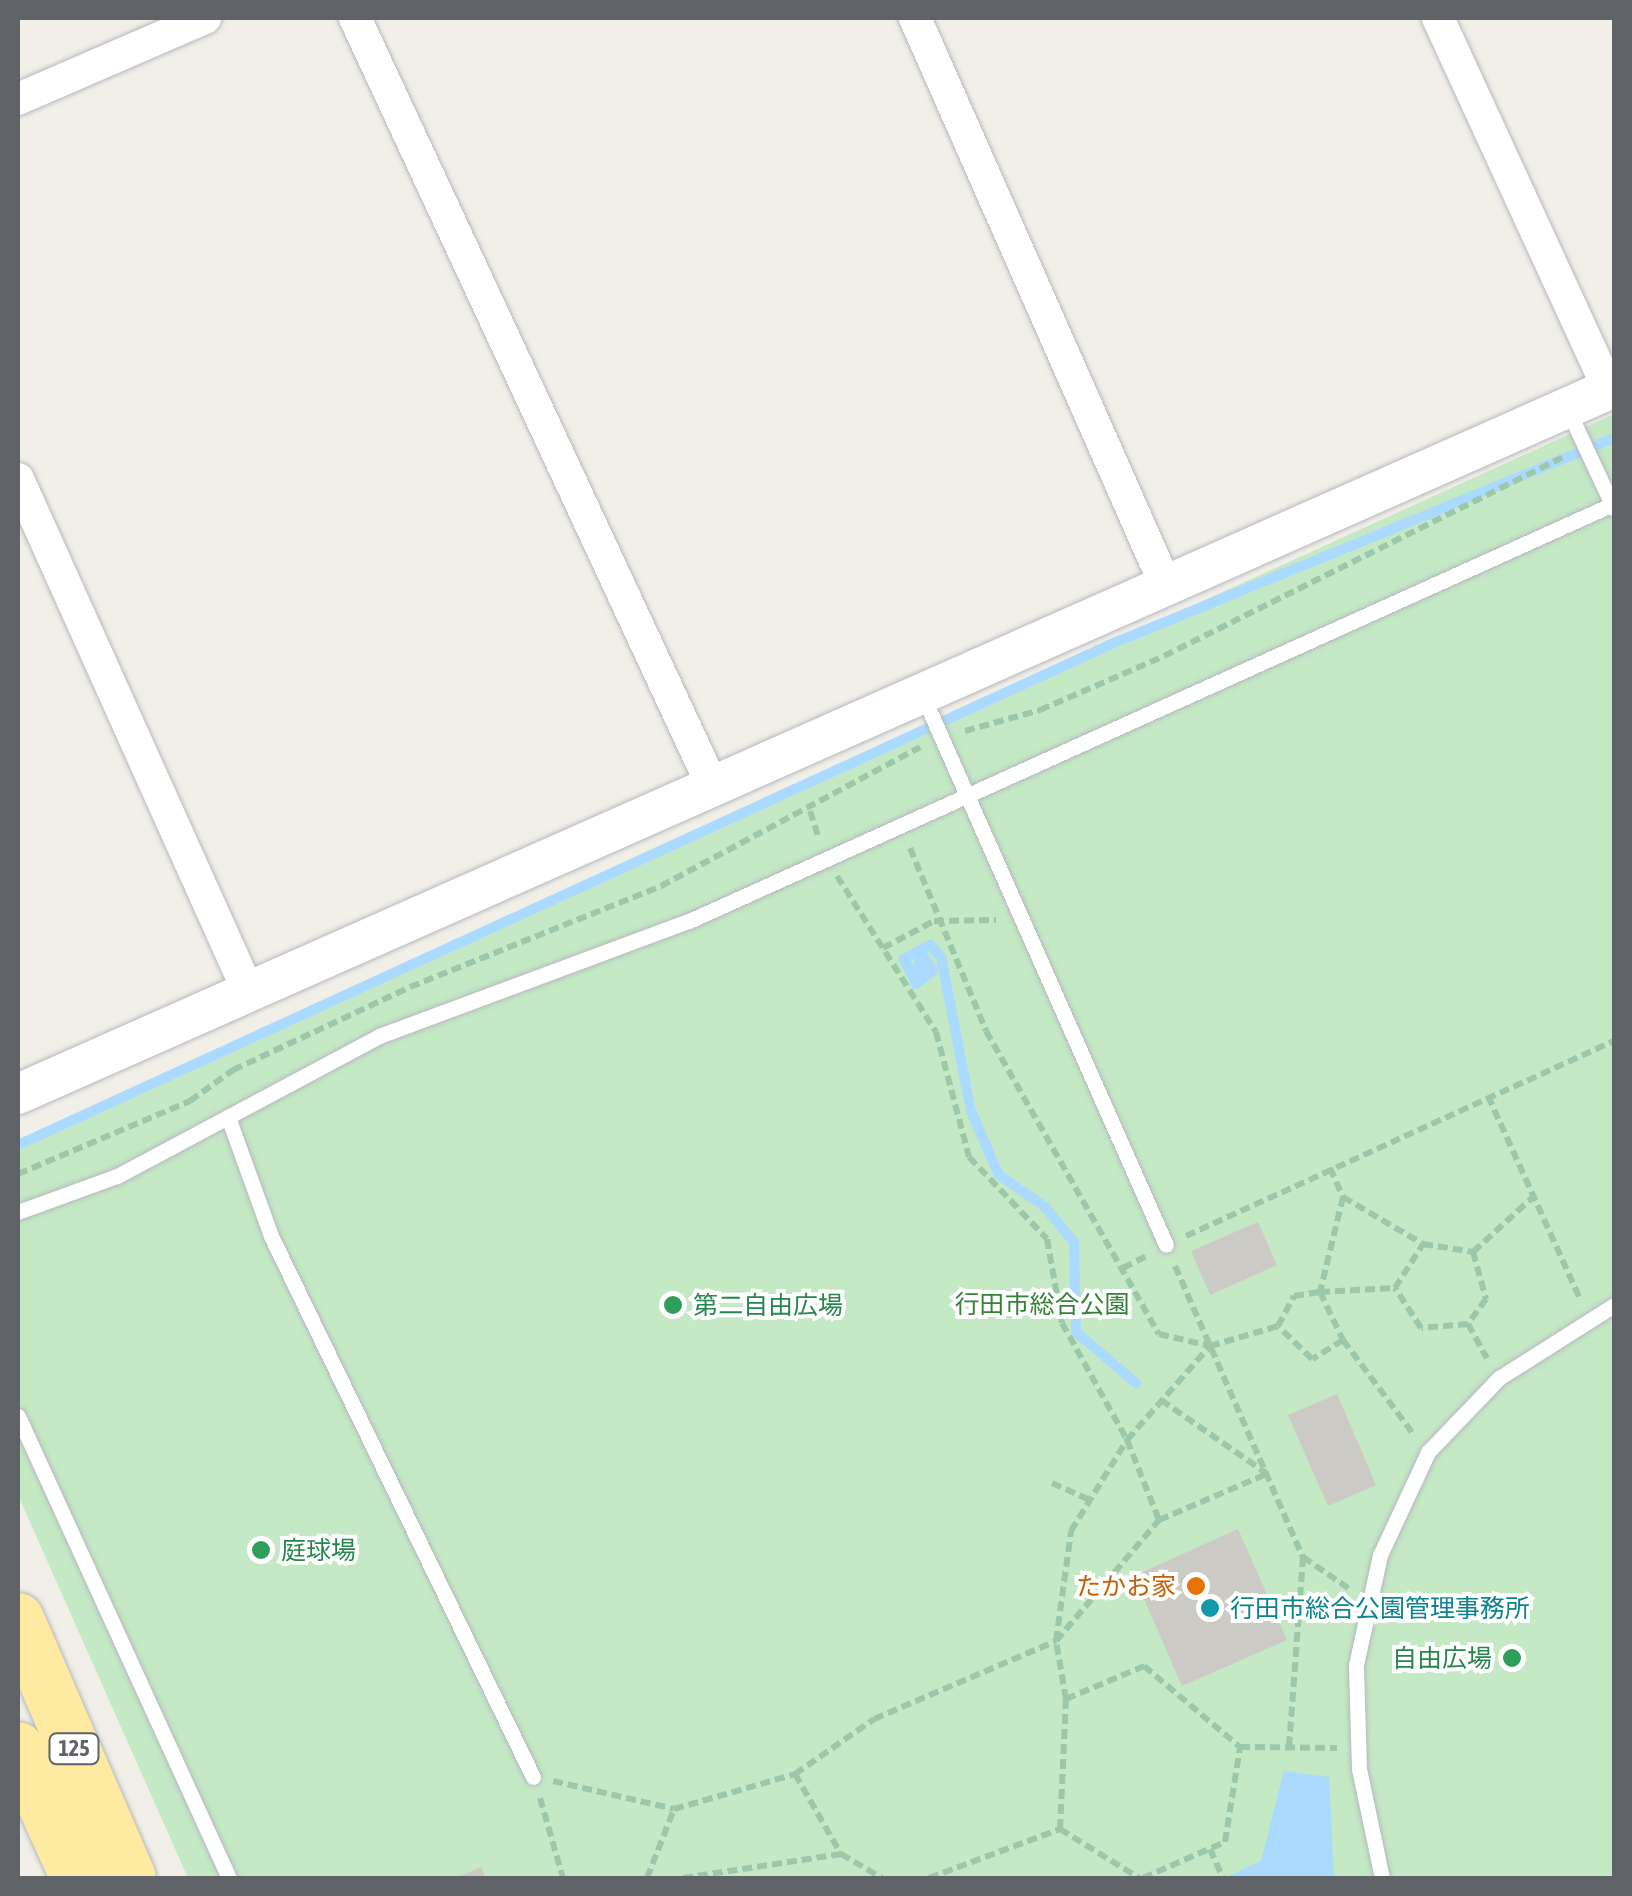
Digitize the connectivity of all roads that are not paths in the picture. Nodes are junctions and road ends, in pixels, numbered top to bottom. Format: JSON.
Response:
{"nodes":[{"id":1,"x":205,"y":18,"type":"edge"},
{"id":2,"x":355,"y":18,"type":"edge"},
{"id":3,"x":915,"y":18,"type":"edge"},
{"id":4,"x":1438,"y":18,"type":"edge"},
{"id":5,"x":18,"y":100,"type":"edge"},
{"id":6,"x":1612,"y":388,"type":"edge"},
{"id":7,"x":1566,"y":408,"type":"junction"},
{"id":8,"x":18,"y":479,"type":"edge"},
{"id":9,"x":1614,"y":507,"type":"edge"},
{"id":10,"x":1166,"y":586,"type":"junction"},
{"id":11,"x":920,"y":689,"type":"junction"},
{"id":12,"x":712,"y":788,"type":"junction"},
{"id":13,"x":967,"y":799,"type":"junction"},
{"id":14,"x":249,"y":993,"type":"junction"},
{"id":15,"x":18,"y":1094,"type":"edge"},
{"id":16,"x":228,"y":1118,"type":"junction"},
{"id":17,"x":18,"y":1212,"type":"edge"},
{"id":18,"x":1166,"y":1245,"type":"road end"},
{"id":19,"x":1614,"y":1305,"type":"edge"},
{"id":20,"x":18,"y":1416,"type":"edge"},
{"id":21,"x":18,"y":1619,"type":"edge"},
{"id":22,"x":18,"y":1748,"type":"edge"},
{"id":23,"x":534,"y":1776,"type":"road end"},
{"id":24,"x":77,"y":1878,"type":"edge"},
{"id":25,"x":130,"y":1878,"type":"edge"},
{"id":26,"x":229,"y":1878,"type":"edge"},
{"id":27,"x":1382,"y":1878,"type":"edge"}],
"edges":[{"from":1,"to":5,"type":"street"},
{"from":2,"to":12,"type":"street"},
{"from":3,"to":10,"type":"street"},
{"from":4,"to":6,"type":"street"},
{"from":6,"to":7,"type":"street"},
{"from":7,"to":9,"type":"lane"},
{"from":7,"to":10,"type":"street"},
{"from":8,"to":14,"type":"street"},
{"from":9,"to":13,"type":"lane"},
{"from":10,"to":11,"type":"street"},
{"from":11,"to":12,"type":"street"},
{"from":11,"to":13,"type":"lane"},
{"from":12,"to":14,"type":"street"},
{"from":13,"to":16,"type":"lane"},
{"from":13,"to":18,"type":"lane"},
{"from":14,"to":15,"type":"street"},
{"from":16,"to":17,"type":"lane"},
{"from":16,"to":23,"type":"lane"},
{"from":19,"to":27,"type":"lane"},
{"from":20,"to":26,"type":"lane"},
{"from":21,"to":25,"type":"highway","number":"125"},
{"from":22,"to":24,"type":"highway","number":"125"}]}
